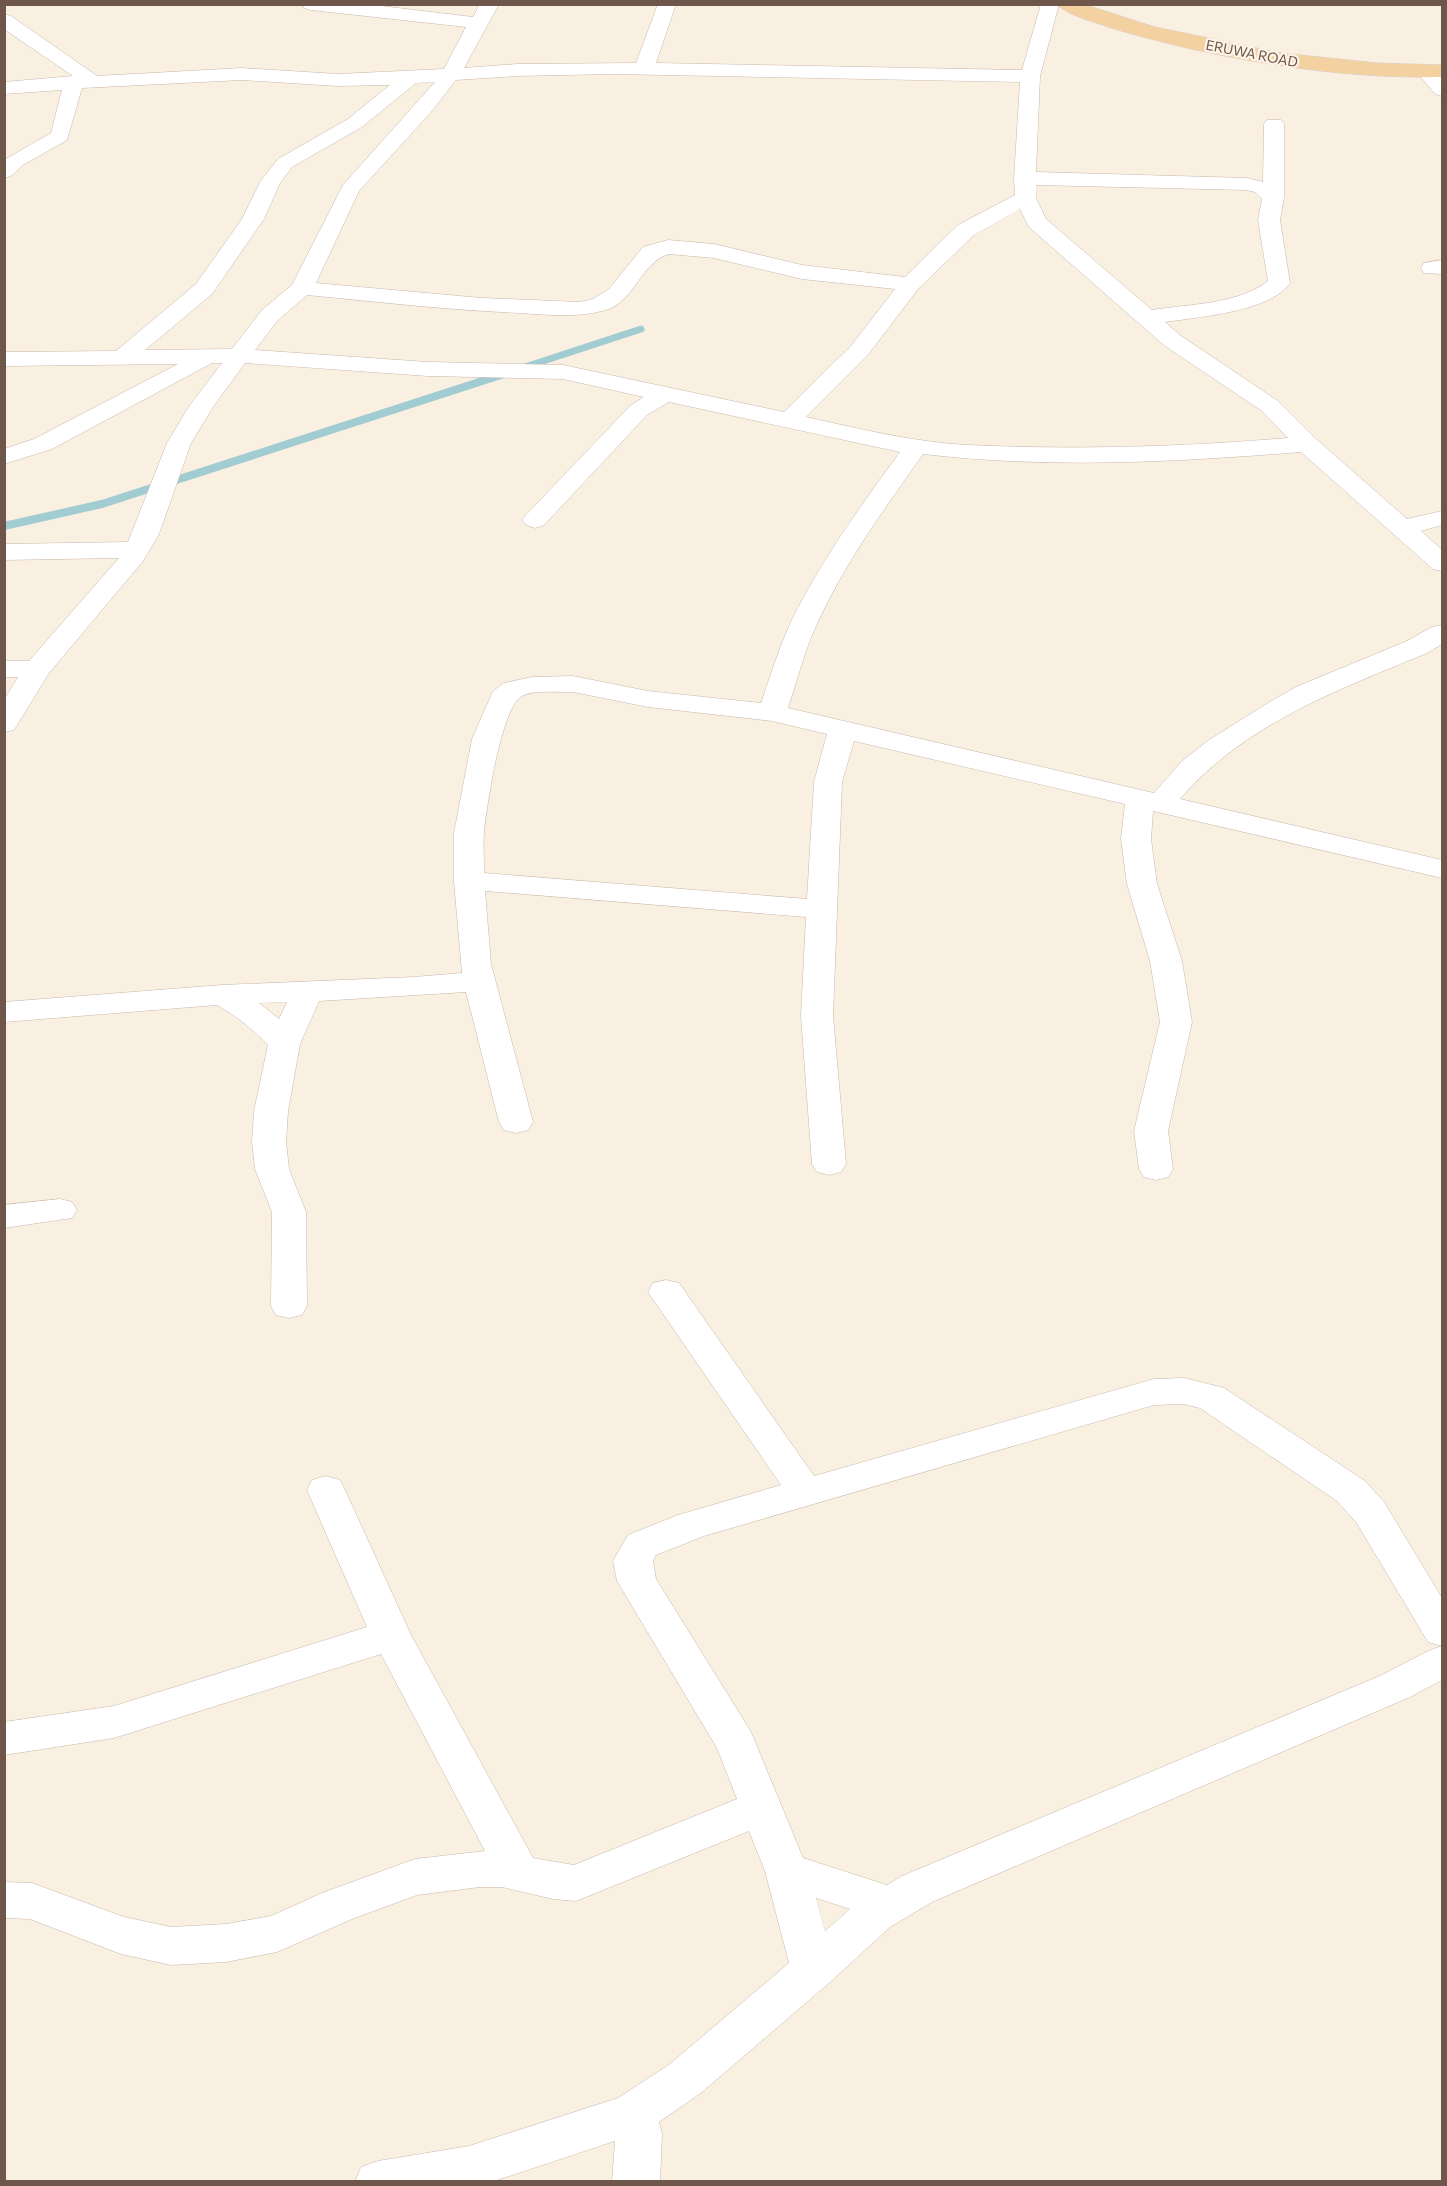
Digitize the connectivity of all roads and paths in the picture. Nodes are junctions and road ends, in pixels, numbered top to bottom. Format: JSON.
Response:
{"nodes":[{"id":1,"x":311,"y":4,"type":"edge"},
{"id":2,"x":667,"y":4,"type":"edge"},
{"id":3,"x":1050,"y":4,"type":"edge"},
{"id":4,"x":1066,"y":4,"type":"edge"},
{"id":5,"x":484,"y":14,"type":"edge"},
{"id":6,"x":4,"y":20,"type":"edge"},
{"id":7,"x":644,"y":69,"type":"junction"},
{"id":8,"x":1434,"y":71,"type":"edge"},
{"id":9,"x":451,"y":74,"type":"junction"},
{"id":10,"x":1030,"y":76,"type":"junction"},
{"id":11,"x":411,"y":77,"type":"junction"},
{"id":12,"x":83,"y":81,"type":"junction"},
{"id":13,"x":4,"y":88,"type":"edge"},
{"id":14,"x":1443,"y":90,"type":"edge"},
{"id":15,"x":1274,"y":124,"type":"dead end"},
{"id":16,"x":4,"y":172,"type":"edge"},
{"id":17,"x":1024,"y":188,"type":"junction"},
{"id":18,"x":1273,"y":197,"type":"junction"},
{"id":19,"x":910,"y":284,"type":"junction"},
{"id":20,"x":302,"y":288,"type":"junction"},
{"id":21,"x":1147,"y":318,"type":"junction"},
{"id":22,"x":124,"y":356,"type":"junction"},
{"id":23,"x":210,"y":356,"type":"junction"},
{"id":24,"x":240,"y":356,"type":"junction"},
{"id":25,"x":4,"y":359,"type":"edge"},
{"id":26,"x":666,"y":394,"type":"junction"},
{"id":27,"x":789,"y":421,"type":"junction"},
{"id":28,"x":1307,"y":444,"type":"junction"},
{"id":29,"x":917,"y":446,"type":"junction"},
{"id":30,"x":4,"y":457,"type":"edge"},
{"id":31,"x":1443,"y":518,"type":"edge"},
{"id":32,"x":535,"y":520,"type":"dead end"},
{"id":33,"x":1401,"y":528,"type":"junction"},
{"id":34,"x":137,"y":550,"type":"junction"},
{"id":35,"x":4,"y":552,"type":"edge"},
{"id":36,"x":1443,"y":563,"type":"edge"},
{"id":37,"x":1443,"y":633,"type":"edge"},
{"id":38,"x":4,"y":669,"type":"edge"},
{"id":39,"x":38,"y":669,"type":"junction"},
{"id":40,"x":772,"y":713,"type":"junction"},
{"id":41,"x":4,"y":724,"type":"edge"},
{"id":42,"x":843,"y":729,"type":"junction"},
{"id":43,"x":1150,"y":800,"type":"junction"},
{"id":44,"x":1443,"y":869,"type":"edge"},
{"id":45,"x":469,"y":881,"type":"junction"},
{"id":46,"x":821,"y":909,"type":"junction"},
{"id":47,"x":480,"y":981,"type":"junction"},
{"id":48,"x":308,"y":990,"type":"junction"},
{"id":49,"x":222,"y":995,"type":"junction"},
{"id":50,"x":4,"y":1012,"type":"edge"},
{"id":51,"x":284,"y":1044,"type":"junction"},
{"id":52,"x":516,"y":1122,"type":"dead end"},
{"id":53,"x":829,"y":1164,"type":"dead end"},
{"id":54,"x":1156,"y":1168,"type":"dead end"},
{"id":55,"x":60,"y":1210,"type":"dead end"},
{"id":56,"x":4,"y":1217,"type":"edge"},
{"id":57,"x":666,"y":1292,"type":"dead end"},
{"id":58,"x":289,"y":1306,"type":"dead end"},
{"id":59,"x":326,"y":1490,"type":"dead end"},
{"id":60,"x":806,"y":1492,"type":"junction"},
{"id":61,"x":1443,"y":1631,"type":"edge"},
{"id":62,"x":391,"y":1635,"type":"junction"},
{"id":63,"x":1443,"y":1662,"type":"edge"},
{"id":64,"x":4,"y":1739,"type":"edge"},
{"id":65,"x":762,"y":1807,"type":"junction"},
{"id":66,"x":787,"y":1871,"type":"junction"},
{"id":67,"x":518,"y":1872,"type":"junction"},
{"id":68,"x":4,"y":1900,"type":"edge"},
{"id":69,"x":890,"y":1904,"type":"junction"},
{"id":70,"x":813,"y":1970,"type":"junction"},
{"id":71,"x":634,"y":2113,"type":"junction"},
{"id":72,"x":378,"y":2181,"type":"edge"},
{"id":73,"x":636,"y":2181,"type":"edge"}],
"edges":[{"from":1,"to":5,"type":"street"},
{"from":2,"to":7,"type":"street"},
{"from":3,"to":10,"type":"street"},
{"from":4,"to":8,"type":"main road","name":"ERUWA ROAD"},
{"from":5,"to":9,"type":"street"},
{"from":6,"to":12,"type":"street"},
{"from":7,"to":9,"type":"street"},
{"from":7,"to":10,"type":"street"},
{"from":8,"to":14,"type":"street"},
{"from":9,"to":11,"type":"street"},
{"from":9,"to":20,"type":"street"},
{"from":10,"to":17,"type":"street"},
{"from":11,"to":12,"type":"street"},
{"from":11,"to":22,"type":"street"},
{"from":12,"to":13,"type":"street"},
{"from":12,"to":16,"type":"street"},
{"from":15,"to":18,"type":"street"},
{"from":17,"to":18,"type":"street"},
{"from":17,"to":19,"type":"street"},
{"from":17,"to":21,"type":"street"},
{"from":18,"to":21,"type":"street"},
{"from":19,"to":20,"type":"street"},
{"from":19,"to":27,"type":"street"},
{"from":20,"to":24,"type":"street"},
{"from":21,"to":28,"type":"street"},
{"from":22,"to":23,"type":"street"},
{"from":22,"to":25,"type":"street"},
{"from":23,"to":24,"type":"street"},
{"from":23,"to":30,"type":"street"},
{"from":24,"to":26,"type":"street"},
{"from":24,"to":34,"type":"street"},
{"from":26,"to":27,"type":"street"},
{"from":26,"to":32,"type":"street"},
{"from":27,"to":29,"type":"street"},
{"from":28,"to":29,"type":"street"},
{"from":28,"to":33,"type":"street"},
{"from":29,"to":40,"type":"street"},
{"from":31,"to":33,"type":"street"},
{"from":33,"to":36,"type":"street"},
{"from":34,"to":35,"type":"street"},
{"from":34,"to":39,"type":"street"},
{"from":37,"to":43,"type":"street"},
{"from":38,"to":39,"type":"street"},
{"from":39,"to":41,"type":"street"},
{"from":40,"to":42,"type":"street"},
{"from":40,"to":45,"type":"street"},
{"from":42,"to":43,"type":"street"},
{"from":42,"to":46,"type":"street"},
{"from":43,"to":44,"type":"street"},
{"from":43,"to":54,"type":"street"},
{"from":45,"to":46,"type":"street"},
{"from":45,"to":47,"type":"street"},
{"from":46,"to":53,"type":"street"},
{"from":47,"to":48,"type":"street"},
{"from":47,"to":52,"type":"street"},
{"from":48,"to":49,"type":"street"},
{"from":48,"to":51,"type":"street"},
{"from":49,"to":50,"type":"street"},
{"from":49,"to":51,"type":"street"},
{"from":51,"to":58,"type":"street"},
{"from":55,"to":56,"type":"street"},
{"from":57,"to":60,"type":"street"},
{"from":59,"to":62,"type":"street"},
{"from":60,"to":61,"type":"street"},
{"from":60,"to":65,"type":"street"},
{"from":62,"to":64,"type":"street"},
{"from":62,"to":67,"type":"street"},
{"from":63,"to":69,"type":"street"},
{"from":65,"to":66,"type":"street"},
{"from":65,"to":67,"type":"street"},
{"from":66,"to":69,"type":"street"},
{"from":66,"to":70,"type":"street"},
{"from":67,"to":68,"type":"street"},
{"from":69,"to":70,"type":"street"},
{"from":70,"to":71,"type":"street"},
{"from":71,"to":72,"type":"street"},
{"from":71,"to":73,"type":"street"}]}
